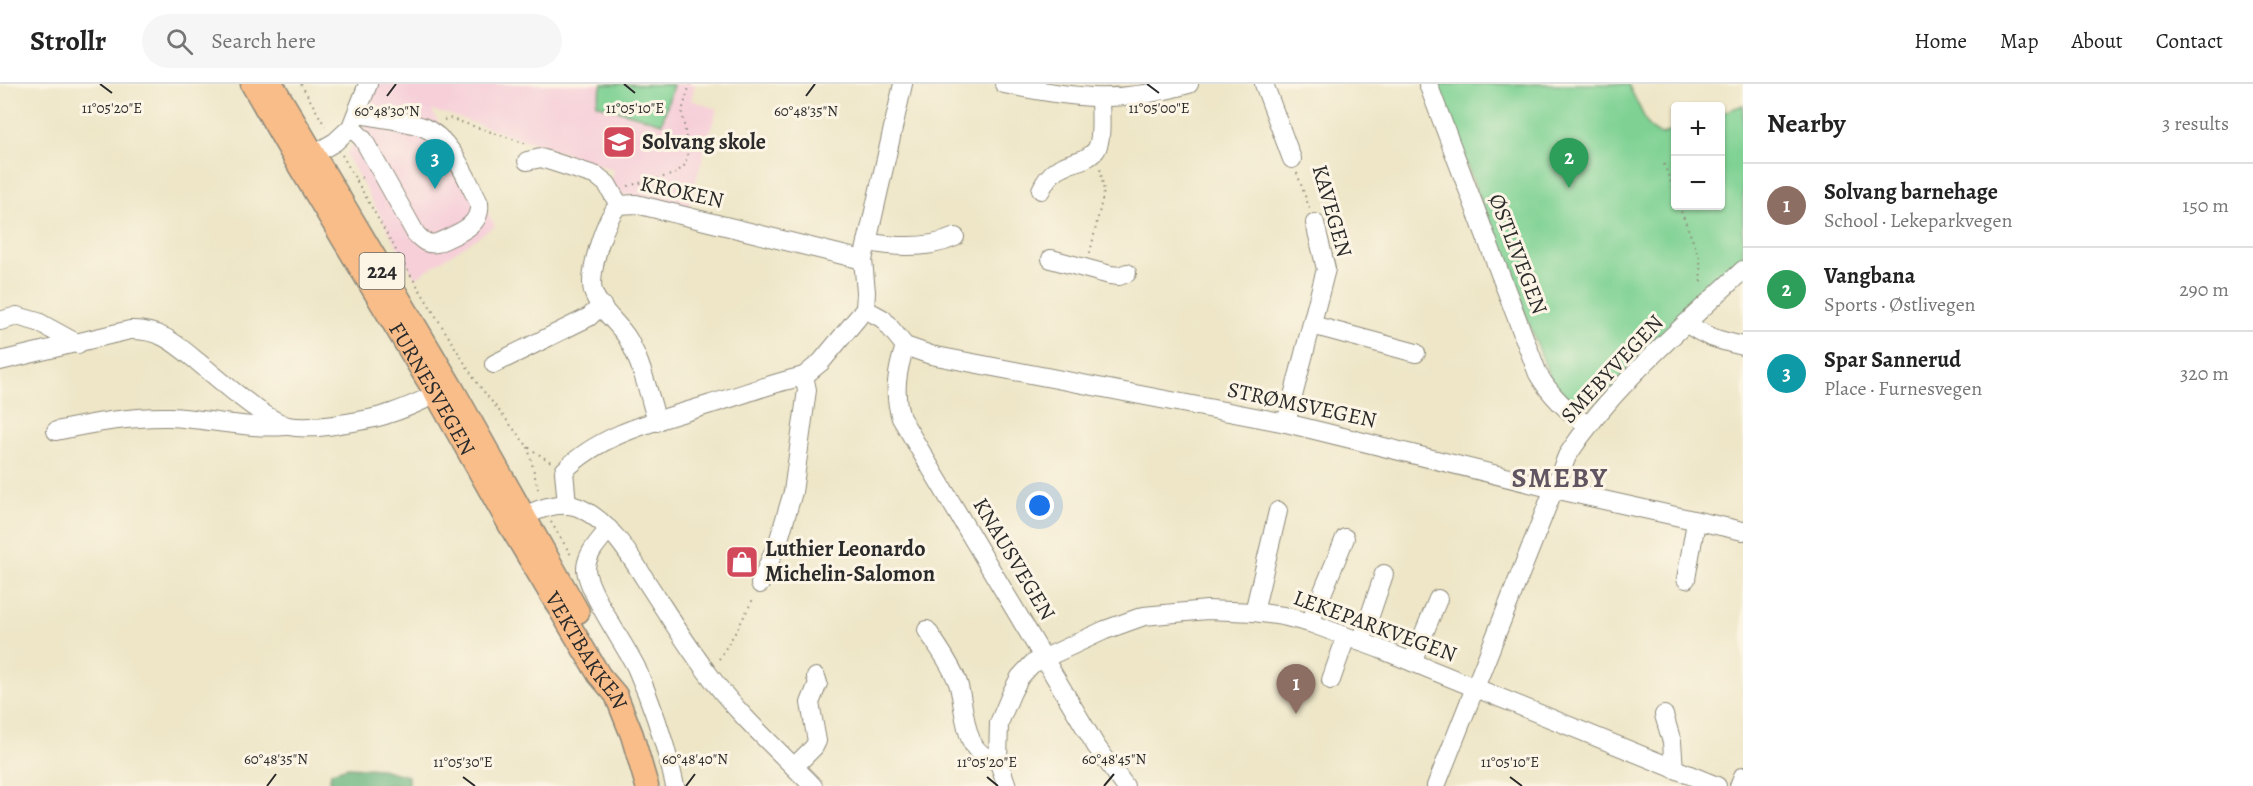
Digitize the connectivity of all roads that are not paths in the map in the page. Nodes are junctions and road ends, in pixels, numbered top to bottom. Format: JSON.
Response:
{"nodes":[{"id":1,"x":252,"y":84,"type":"edge"},
{"id":2,"x":272,"y":84,"type":"edge"},
{"id":3,"x":369,"y":84,"type":"edge"},
{"id":4,"x":903,"y":84,"type":"edge"},
{"id":5,"x":1004,"y":84,"type":"edge"},
{"id":6,"x":1189,"y":84,"type":"edge"},
{"id":7,"x":1264,"y":84,"type":"edge"},
{"id":8,"x":1428,"y":84,"type":"edge"},
{"id":9,"x":1100,"y":99,"type":"junction"},
{"id":10,"x":355,"y":120,"type":"junction"},
{"id":11,"x":1292,"y":159,"type":"road end"},
{"id":12,"x":306,"y":160,"type":"junction"},
{"id":13,"x":527,"y":161,"type":"dead end"},
{"id":14,"x":1041,"y":190,"type":"dead end"},
{"id":15,"x":619,"y":205,"type":"junction"},
{"id":16,"x":1315,"y":223,"type":"road end"},
{"id":17,"x":955,"y":237,"type":"dead end"},
{"id":18,"x":865,"y":251,"type":"junction"},
{"id":19,"x":1051,"y":259,"type":"dead end"},
{"id":20,"x":1743,"y":270,"type":"edge"},
{"id":21,"x":1127,"y":273,"type":"dead end"},
{"id":22,"x":602,"y":305,"type":"junction"},
{"id":23,"x":864,"y":309,"type":"junction"},
{"id":24,"x":0,"y":321,"type":"edge"},
{"id":25,"x":1687,"y":323,"type":"junction"},
{"id":26,"x":1312,"y":325,"type":"junction"},
{"id":27,"x":78,"y":344,"type":"junction"},
{"id":28,"x":905,"y":346,"type":"junction"},
{"id":29,"x":1743,"y":346,"type":"edge"},
{"id":30,"x":1416,"y":353,"type":"dead end"},
{"id":31,"x":0,"y":361,"type":"edge"},
{"id":32,"x":494,"y":364,"type":"dead end"},
{"id":33,"x":804,"y":376,"type":"junction"},
{"id":34,"x":444,"y":390,"type":"junction"},
{"id":35,"x":657,"y":422,"type":"junction"},
{"id":36,"x":1286,"y":423,"type":"junction"},
{"id":37,"x":287,"y":425,"type":"junction"},
{"id":38,"x":1588,"y":425,"type":"junction"},
{"id":39,"x":56,"y":431,"type":"dead end"},
{"id":40,"x":1554,"y":489,"type":"junction"},
{"id":41,"x":567,"y":505,"type":"junction"},
{"id":42,"x":1278,"y":512,"type":"dead end"},
{"id":43,"x":517,"y":519,"type":"junction"},
{"id":44,"x":1696,"y":522,"type":"junction"},
{"id":45,"x":609,"y":529,"type":"junction"},
{"id":46,"x":1743,"y":531,"type":"edge"},
{"id":47,"x":1345,"y":538,"type":"dead end"},
{"id":48,"x":1384,"y":574,"type":"dead end"},
{"id":49,"x":1686,"y":579,"type":"dead end"},
{"id":50,"x":760,"y":584,"type":"road end"},
{"id":51,"x":1438,"y":599,"type":"dead end"},
{"id":52,"x":1254,"y":612,"type":"junction"},
{"id":53,"x":1310,"y":623,"type":"junction"},
{"id":54,"x":927,"y":630,"type":"dead end"},
{"id":55,"x":1353,"y":639,"type":"junction"},
{"id":56,"x":1046,"y":659,"type":"junction"},
{"id":57,"x":1412,"y":662,"type":"junction"},
{"id":58,"x":816,"y":676,"type":"dead end"},
{"id":59,"x":1331,"y":680,"type":"dead end"},
{"id":60,"x":1474,"y":688,"type":"junction"},
{"id":61,"x":1664,"y":715,"type":"dead end"},
{"id":62,"x":998,"y":760,"type":"junction"},
{"id":63,"x":794,"y":767,"type":"junction"},
{"id":64,"x":1674,"y":769,"type":"junction"},
{"id":65,"x":1743,"y":776,"type":"edge"},
{"id":66,"x":647,"y":786,"type":"edge"},
{"id":67,"x":675,"y":786,"type":"edge"},
{"id":68,"x":813,"y":786,"type":"edge"},
{"id":69,"x":1007,"y":786,"type":"edge"},
{"id":70,"x":1125,"y":786,"type":"edge"},
{"id":71,"x":1436,"y":786,"type":"edge"},
{"id":72,"x":1717,"y":786,"type":"edge"},
{"id":73,"x":1739,"y":786,"type":"edge"}],
"edges":[{"from":1,"to":12,"type":"main road","name":"FURNESVEGEN","number":"224"},
{"from":2,"to":12,"type":"main road","name":"FURNESVEGEN","number":"224"},
{"from":3,"to":10,"type":"street"},
{"from":4,"to":18,"type":"street"},
{"from":5,"to":9,"type":"street"},
{"from":6,"to":9,"type":"street"},
{"from":7,"to":11,"type":"street","name":"KAVEGEN"},
{"from":8,"to":38,"type":"street","name":"ØSTLIVEGEN"},
{"from":9,"to":14,"type":"street"},
{"from":10,"to":10,"type":"street"},
{"from":10,"to":12,"type":"street"},
{"from":12,"to":34,"type":"main road","name":"FURNESVEGEN","number":"224"},
{"from":13,"to":15,"type":"street"},
{"from":15,"to":18,"type":"street","name":"KROKEN"},
{"from":15,"to":22,"type":"street","name":"KROKEN"},
{"from":16,"to":26,"type":"street","name":"KAVEGEN"},
{"from":17,"to":18,"type":"street","name":"KROKEN"},
{"from":18,"to":23,"type":"street"},
{"from":19,"to":21,"type":"street"},
{"from":20,"to":25,"type":"street","name":"SMEBYVEGEN"},
{"from":22,"to":32,"type":"street"},
{"from":22,"to":35,"type":"street","name":"KROKEN"},
{"from":23,"to":28,"type":"street"},
{"from":23,"to":33,"type":"street"},
{"from":24,"to":27,"type":"street"},
{"from":25,"to":29,"type":"street"},
{"from":25,"to":38,"type":"street","name":"SMEBYVEGEN"},
{"from":26,"to":30,"type":"street"},
{"from":26,"to":36,"type":"street","name":"KAVEGEN"},
{"from":27,"to":31,"type":"street"},
{"from":27,"to":37,"type":"street"},
{"from":28,"to":36,"type":"street","name":"STRØMSVEGEN"},
{"from":28,"to":56,"type":"street","name":"KNAUSVEGEN"},
{"from":33,"to":35,"type":"street"},
{"from":33,"to":50,"type":"street"},
{"from":34,"to":37,"type":"street"},
{"from":34,"to":43,"type":"main road","name":"FURNESVEGEN","number":"224"},
{"from":35,"to":41,"type":"street"},
{"from":36,"to":40,"type":"street","name":"STRØMSVEGEN"},
{"from":37,"to":39,"type":"street"},
{"from":38,"to":40,"type":"street","name":"SMEBYVEGEN"},
{"from":40,"to":44,"type":"street","name":"STRØMSVEGEN"},
{"from":40,"to":60,"type":"street","name":"SMEBYVEGEN"},
{"from":41,"to":43,"type":"street"},
{"from":41,"to":45,"type":"street"},
{"from":42,"to":52,"type":"street"},
{"from":43,"to":66,"type":"main road","name":"VEKTBAKKEN","number":"224"},
{"from":44,"to":46,"type":"street","name":"STRØMSVEGEN"},
{"from":44,"to":49,"type":"street"},
{"from":45,"to":63,"type":"street"},
{"from":45,"to":67,"type":"street","name":"VEKTBAKKEN"},
{"from":47,"to":53,"type":"street"},
{"from":48,"to":55,"type":"street"},
{"from":51,"to":57,"type":"street"},
{"from":52,"to":53,"type":"street","name":"LEKEPARKVEGEN"},
{"from":52,"to":56,"type":"street","name":"LEKEPARKVEGEN"},
{"from":53,"to":55,"type":"street","name":"LEKEPARKVEGEN"},
{"from":54,"to":62,"type":"street"},
{"from":55,"to":57,"type":"street","name":"LEKEPARKVEGEN"},
{"from":55,"to":59,"type":"street"},
{"from":56,"to":62,"type":"street","name":"LEKEPARKVEGEN"},
{"from":56,"to":70,"type":"street","name":"KNAUSVEGEN"},
{"from":57,"to":60,"type":"street","name":"LEKEPARKVEGEN"},
{"from":58,"to":63,"type":"street"},
{"from":60,"to":64,"type":"street","name":"LEKEPARKVEGEN"},
{"from":60,"to":71,"type":"street","name":"SMEBYVEGEN"},
{"from":61,"to":64,"type":"street"},
{"from":62,"to":69,"type":"street","name":"LEKEPARKVEGEN"},
{"from":63,"to":68,"type":"street"},
{"from":64,"to":72,"type":"street","name":"LEKEPARKVEGEN"},
{"from":65,"to":73,"type":"street"}]}
